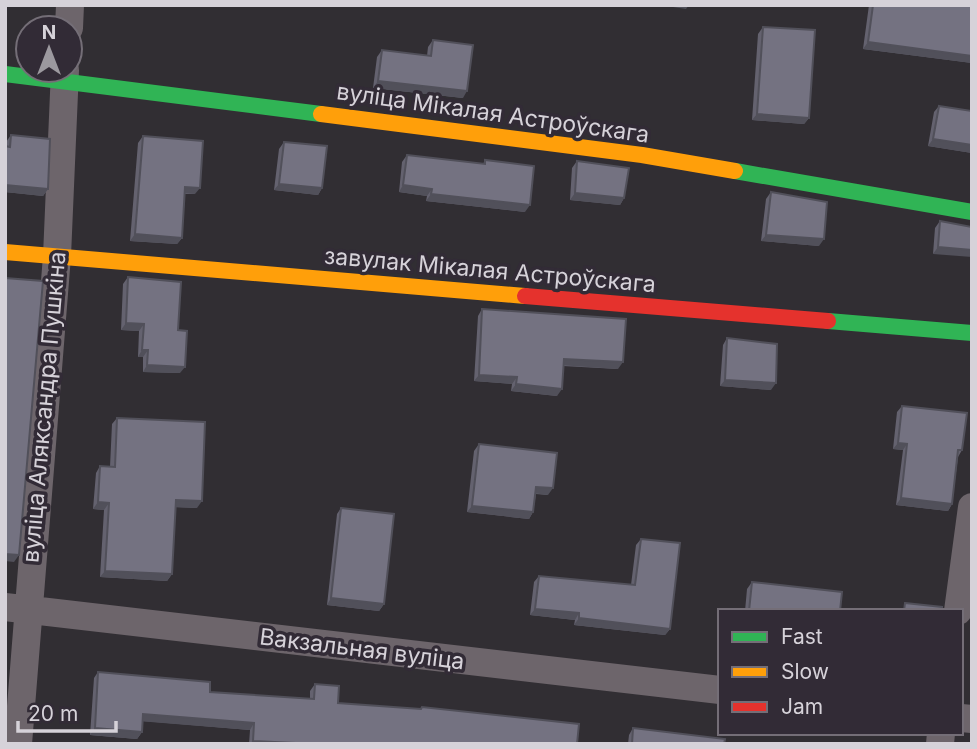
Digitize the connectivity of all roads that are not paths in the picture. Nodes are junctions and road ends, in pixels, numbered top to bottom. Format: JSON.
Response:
{"nodes":[{"id":1,"x":84,"y":78,"type":"edge"},
{"id":2,"x":65,"y":84,"type":"edge"},
{"id":3,"x":972,"y":212,"type":"edge"},
{"id":4,"x":5,"y":252,"type":"edge"},
{"id":5,"x":57,"y":256,"type":"junction"},
{"id":6,"x":972,"y":333,"type":"edge"},
{"id":7,"x":972,"y":507,"type":"edge"},
{"id":8,"x":17,"y":609,"type":"edge"},
{"id":9,"x":958,"y":609,"type":"edge"},
{"id":10,"x":718,"y":690,"type":"edge"},
{"id":11,"x":18,"y":744,"type":"edge"}],
"edges":[{"from":1,"to":3,"type":"street","name":"вуліца Мікалая Астроўскага"},
{"from":2,"to":5,"type":"street","name":"вуліца Аляксандра Пушкіна"},
{"from":4,"to":5,"type":"street","name":"завулак Мікалая Астроўскага"},
{"from":5,"to":6,"type":"street","name":"завулак Мікалая Астроўскага"},
{"from":5,"to":8,"type":"street","name":"вуліца Аляксандра Пушкіна"},
{"from":7,"to":9,"type":"street"},
{"from":8,"to":10,"type":"street","name":"Вакзальная вуліца"},
{"from":8,"to":11,"type":"street","name":"вуліца Аляксандра Пушкіна"}]}
